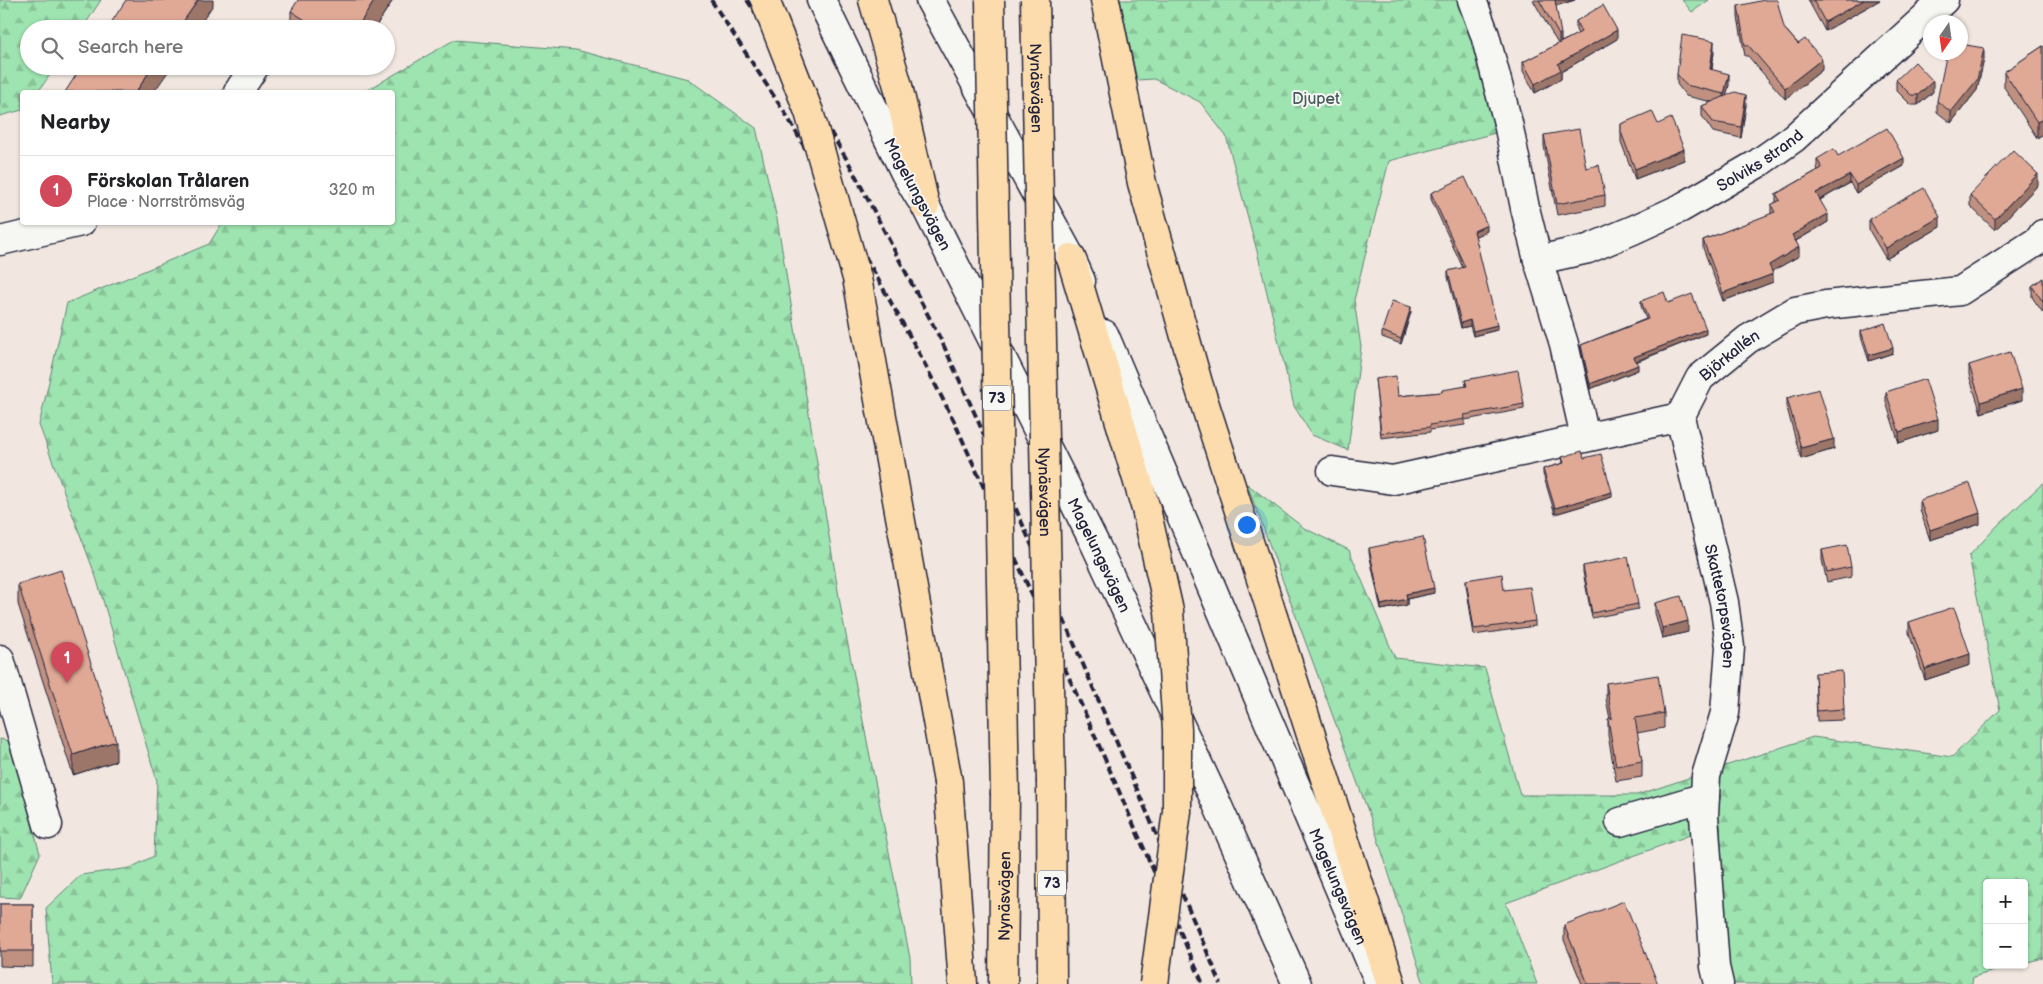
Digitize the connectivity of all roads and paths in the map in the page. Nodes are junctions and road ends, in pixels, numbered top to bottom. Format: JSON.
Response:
{"nodes":[{"id":1,"x":765,"y":0,"type":"edge"},
{"id":2,"x":821,"y":0,"type":"edge"},
{"id":3,"x":873,"y":0,"type":"edge"},
{"id":4,"x":930,"y":0,"type":"edge"},
{"id":5,"x":990,"y":0,"type":"edge"},
{"id":6,"x":1035,"y":0,"type":"edge"},
{"id":7,"x":1105,"y":0,"type":"edge"},
{"id":8,"x":1472,"y":0,"type":"edge"},
{"id":9,"x":1944,"y":0,"type":"edge"},
{"id":10,"x":249,"y":75,"type":"edge"},
{"id":11,"x":239,"y":90,"type":"edge"},
{"id":12,"x":925,"y":205,"type":"junction"},
{"id":13,"x":68,"y":225,"type":"edge"},
{"id":14,"x":2043,"y":234,"type":"edge"},
{"id":15,"x":0,"y":240,"type":"edge"},
{"id":16,"x":1071,"y":258,"type":"junction"},
{"id":17,"x":1538,"y":260,"type":"junction"},
{"id":18,"x":996,"y":348,"type":"junction"},
{"id":19,"x":1680,"y":417,"type":"junction"},
{"id":20,"x":1585,"y":437,"type":"junction"},
{"id":21,"x":1332,"y":470,"type":"dead end"},
{"id":22,"x":0,"y":659,"type":"edge"},
{"id":23,"x":1705,"y":797,"type":"junction"},
{"id":24,"x":1620,"y":822,"type":"dead end"},
{"id":25,"x":48,"y":825,"type":"dead end"},
{"id":26,"x":963,"y":984,"type":"edge"},
{"id":27,"x":1004,"y":984,"type":"edge"},
{"id":28,"x":1052,"y":984,"type":"edge"},
{"id":29,"x":1154,"y":984,"type":"edge"},
{"id":30,"x":1297,"y":984,"type":"edge"},
{"id":31,"x":1380,"y":984,"type":"edge"},
{"id":32,"x":1391,"y":984,"type":"edge"},
{"id":33,"x":1719,"y":984,"type":"edge"}],
"edges":[{"from":1,"to":26,"type":"highway","bridge":true},
{"from":2,"to":12,"type":"street","name":"Magelungsvägen"},
{"from":3,"to":12,"type":"highway"},
{"from":4,"to":16,"type":"street","name":"Magelungsvägen"},
{"from":5,"to":18,"type":"highway","name":"Nynäsvägen","number":"73","bridge":true},
{"from":6,"to":28,"type":"highway","name":"Nynäsvägen","number":"73","bridge":true},
{"from":7,"to":32,"type":"highway"},
{"from":8,"to":17,"type":"street"},
{"from":9,"to":17,"type":"street","name":"Solviks strand"},
{"from":10,"to":11,"type":"street"},
{"from":12,"to":18,"type":"street","name":"Magelungsvägen"},
{"from":13,"to":15,"type":"street"},
{"from":14,"to":19,"type":"street","name":"Björkallén"},
{"from":16,"to":29,"type":"highway","bridge":true},
{"from":16,"to":31,"type":"street","name":"Magelungsvägen"},
{"from":17,"to":20,"type":"street"},
{"from":18,"to":27,"type":"highway","name":"Nynäsvägen","number":"73","bridge":true},
{"from":18,"to":30,"type":"street","name":"Magelungsvägen"},
{"from":19,"to":20,"type":"street"},
{"from":19,"to":23,"type":"street","name":"Skattetorpsvägen"},
{"from":20,"to":21,"type":"street"},
{"from":22,"to":25,"type":"street"},
{"from":23,"to":24,"type":"street"},
{"from":23,"to":33,"type":"street","name":"Skattetorpsvägen"}]}
